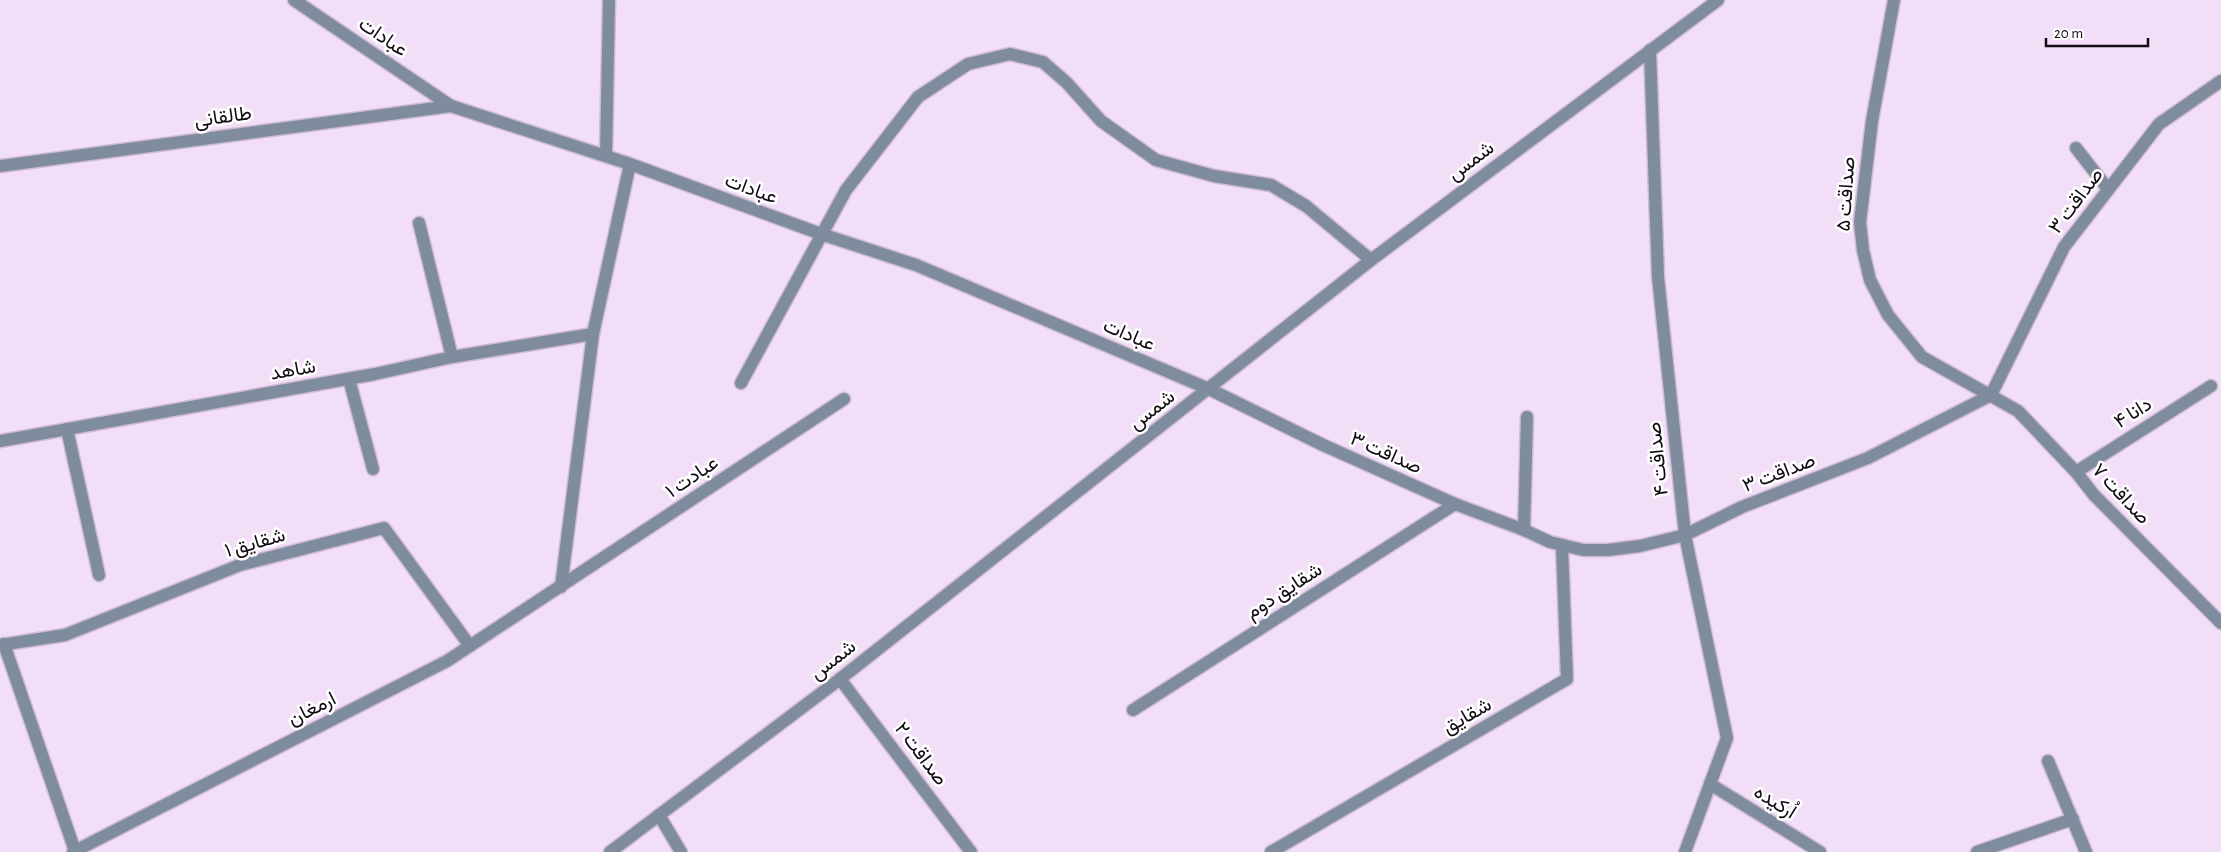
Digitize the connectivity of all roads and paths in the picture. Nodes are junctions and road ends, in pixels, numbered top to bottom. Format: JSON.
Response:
{"nodes":[{"id":1,"x":294,"y":0,"type":"edge"},
{"id":2,"x":609,"y":0,"type":"edge"},
{"id":3,"x":1718,"y":0,"type":"edge"},
{"id":4,"x":1894,"y":0,"type":"edge"},
{"id":5,"x":1650,"y":50,"type":"junction"},
{"id":6,"x":2221,"y":81,"type":"edge"},
{"id":7,"x":451,"y":106,"type":"junction"},
{"id":8,"x":2076,"y":148,"type":"dead end"},
{"id":9,"x":606,"y":156,"type":"junction"},
{"id":10,"x":630,"y":164,"type":"junction"},
{"id":11,"x":0,"y":166,"type":"edge"},
{"id":12,"x":2108,"y":190,"type":"junction"},
{"id":13,"x":419,"y":223,"type":"dead end"},
{"id":14,"x":821,"y":234,"type":"junction"},
{"id":15,"x":1371,"y":260,"type":"junction"},
{"id":16,"x":593,"y":334,"type":"junction"},
{"id":17,"x":452,"y":357,"type":"junction"},
{"id":18,"x":349,"y":379,"type":"junction"},
{"id":19,"x":741,"y":383,"type":"dead end"},
{"id":20,"x":2211,"y":386,"type":"dead end"},
{"id":21,"x":1209,"y":389,"type":"junction"},
{"id":22,"x":1991,"y":395,"type":"junction"},
{"id":23,"x":844,"y":399,"type":"dead end"},
{"id":24,"x":1528,"y":418,"type":"dead end"},
{"id":25,"x":67,"y":429,"type":"junction"},
{"id":26,"x":0,"y":441,"type":"edge"},
{"id":27,"x":373,"y":468,"type":"dead end"},
{"id":28,"x":2076,"y":472,"type":"junction"},
{"id":29,"x":1455,"y":504,"type":"junction"},
{"id":30,"x":1524,"y":530,"type":"junction"},
{"id":31,"x":1685,"y":535,"type":"junction"},
{"id":32,"x":1562,"y":546,"type":"junction"},
{"id":33,"x":99,"y":575,"type":"dead end"},
{"id":34,"x":561,"y":587,"type":"junction"},
{"id":35,"x":2221,"y":623,"type":"edge"},
{"id":36,"x":2,"y":644,"type":"edge"},
{"id":37,"x":470,"y":646,"type":"junction"},
{"id":38,"x":840,"y":679,"type":"junction"},
{"id":39,"x":1133,"y":710,"type":"dead end"},
{"id":40,"x":2048,"y":761,"type":"dead end"},
{"id":41,"x":1710,"y":784,"type":"junction"},
{"id":42,"x":659,"y":815,"type":"junction"},
{"id":43,"x":2073,"y":819,"type":"junction"},
{"id":44,"x":74,"y":852,"type":"edge"},
{"id":45,"x":610,"y":852,"type":"edge"},
{"id":46,"x":681,"y":852,"type":"edge"},
{"id":47,"x":971,"y":852,"type":"edge"},
{"id":48,"x":1271,"y":852,"type":"edge"},
{"id":49,"x":1685,"y":852,"type":"edge"},
{"id":50,"x":1820,"y":852,"type":"edge"},
{"id":51,"x":1977,"y":852,"type":"edge"},
{"id":52,"x":2086,"y":852,"type":"edge"}],
"edges":[{"from":1,"to":7,"type":"street","name":"عبادات"},
{"from":2,"to":9,"type":"street"},
{"from":3,"to":5,"type":"street","name":"شمس"},
{"from":4,"to":22,"type":"street","name":"صداقت ۵"},
{"from":5,"to":15,"type":"street","name":"شمس"},
{"from":5,"to":31,"type":"street","name":"صداقت ۴"},
{"from":6,"to":12,"type":"street","name":"صداقت ۳"},
{"from":7,"to":9,"type":"street","name":"عبادات"},
{"from":7,"to":11,"type":"street","name":"طالقانی"},
{"from":8,"to":12,"type":"street"},
{"from":9,"to":10,"type":"street","name":"عبادات"},
{"from":10,"to":14,"type":"street","name":"عبادات"},
{"from":10,"to":16,"type":"street"},
{"from":12,"to":22,"type":"street","name":"صداقت ۳"},
{"from":13,"to":17,"type":"street"},
{"from":14,"to":15,"type":"street"},
{"from":14,"to":19,"type":"street"},
{"from":14,"to":21,"type":"street","name":"عبادات"},
{"from":15,"to":21,"type":"street","name":"شمس"},
{"from":16,"to":17,"type":"street","name":"شاهد"},
{"from":16,"to":34,"type":"street"},
{"from":17,"to":18,"type":"street","name":"شاهد"},
{"from":18,"to":25,"type":"street","name":"شاهد"},
{"from":18,"to":27,"type":"street"},
{"from":20,"to":28,"type":"street","name":"دانا ۴"},
{"from":21,"to":29,"type":"street","name":"صداقت ۳"},
{"from":21,"to":38,"type":"street","name":"شمس"},
{"from":22,"to":28,"type":"street","name":"صداقت ۷"},
{"from":22,"to":31,"type":"street","name":"صداقت ۳"},
{"from":23,"to":34,"type":"street","name":"عبادت ۱"},
{"from":24,"to":30,"type":"street"},
{"from":25,"to":26,"type":"street","name":"شاهد"},
{"from":25,"to":33,"type":"street"},
{"from":28,"to":35,"type":"street","name":"صداقت ۷"},
{"from":29,"to":30,"type":"street","name":"صداقت ۳"},
{"from":29,"to":39,"type":"street","name":"شقایق دوم"},
{"from":30,"to":32,"type":"street","name":"صداقت ۳"},
{"from":31,"to":32,"type":"street","name":"صداقت ۳"},
{"from":31,"to":41,"type":"street","name":"صداقت ۴"},
{"from":32,"to":48,"type":"street","name":"شقایق"},
{"from":34,"to":37,"type":"street","name":"ارمغان"},
{"from":36,"to":37,"type":"street","name":"شقایق ۱"},
{"from":36,"to":44,"type":"street"},
{"from":37,"to":44,"type":"street","name":"ارمغان"},
{"from":38,"to":42,"type":"street","name":"شمس"},
{"from":38,"to":47,"type":"street","name":"صداقت ۲"},
{"from":40,"to":43,"type":"street"},
{"from":41,"to":49,"type":"street","name":"صداقت ۴"},
{"from":41,"to":50,"type":"street","name":"اُرکیده"},
{"from":42,"to":45,"type":"street","name":"شمس"},
{"from":42,"to":46,"type":"street"},
{"from":43,"to":51,"type":"street"},
{"from":43,"to":52,"type":"street"}]}
